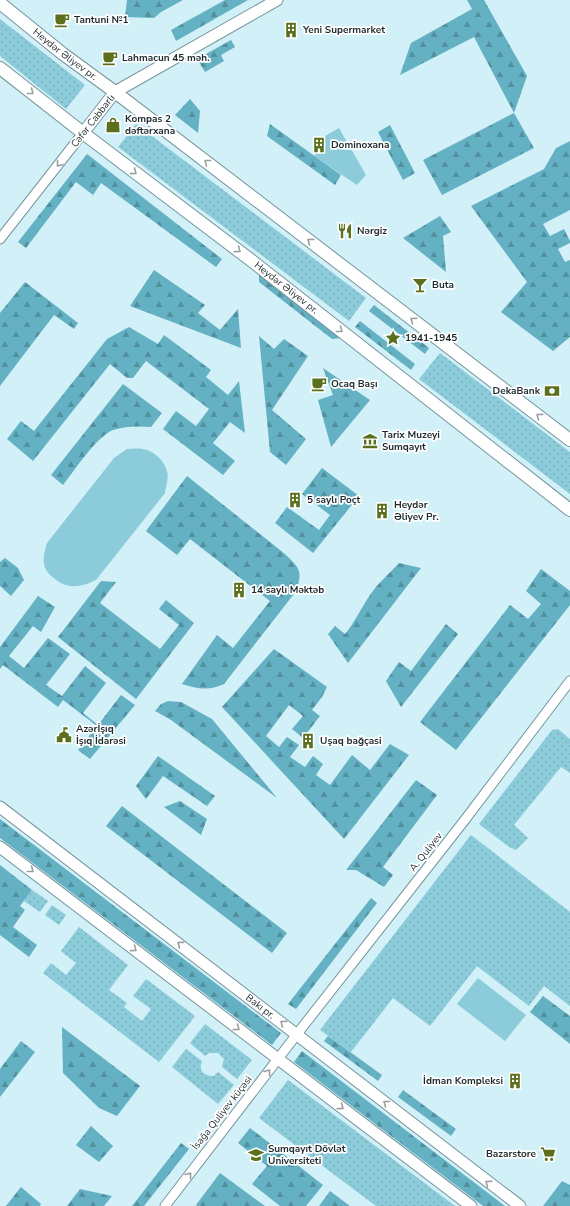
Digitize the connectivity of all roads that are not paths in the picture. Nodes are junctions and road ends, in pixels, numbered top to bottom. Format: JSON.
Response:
{"nodes":[{"id":1,"x":277,"y":0,"type":"edge"},
{"id":2,"x":0,"y":3,"type":"edge"},
{"id":3,"x":0,"y":68,"type":"edge"},
{"id":4,"x":115,"y":92,"type":"junction"},
{"id":5,"x":83,"y":133,"type":"junction"},
{"id":6,"x":0,"y":239,"type":"edge"},
{"id":7,"x":570,"y":440,"type":"edge"},
{"id":8,"x":570,"y":510,"type":"edge"},
{"id":9,"x":570,"y":681,"type":"edge"},
{"id":10,"x":0,"y":807,"type":"edge"},
{"id":11,"x":0,"y":846,"type":"edge"},
{"id":12,"x":297,"y":1034,"type":"junction"},
{"id":13,"x":278,"y":1059,"type":"junction"},
{"id":14,"x":165,"y":1206,"type":"edge"},
{"id":15,"x":471,"y":1206,"type":"edge"},
{"id":16,"x":520,"y":1206,"type":"edge"}],
"edges":[{"from":1,"to":4,"type":"street","name":"Cəfər Cabbarlı"},
{"from":2,"to":4,"type":"main road","name":"Heydər Əliyev pr."},
{"from":3,"to":5,"type":"main road","name":"Heydər Əliyev pr.","one_way":true},
{"from":4,"to":5,"type":"street","name":"Cəfər Cabbarlı"},
{"from":7,"to":4,"type":"main road","name":"Heydər Əliyev pr.","one_way":true},
{"from":5,"to":6,"type":"street","name":"Cəfər Cabbarlı","one_way":true},
{"from":5,"to":8,"type":"main road","name":"Heydər Əliyev pr.","one_way":true},
{"from":9,"to":12,"type":"street","name":"A. Quliyev"},
{"from":12,"to":10,"type":"street","name":"Bakı pr.","one_way":true},
{"from":11,"to":13,"type":"street","one_way":true},
{"from":12,"to":13,"type":"street","name":"İsağa Quliyev küçəsi"},
{"from":16,"to":12,"type":"street","name":"Bakı pr.","one_way":true},
{"from":14,"to":13,"type":"street","name":"İsağa Quliyev küçəsi","one_way":true},
{"from":13,"to":15,"type":"street","one_way":true}]}
